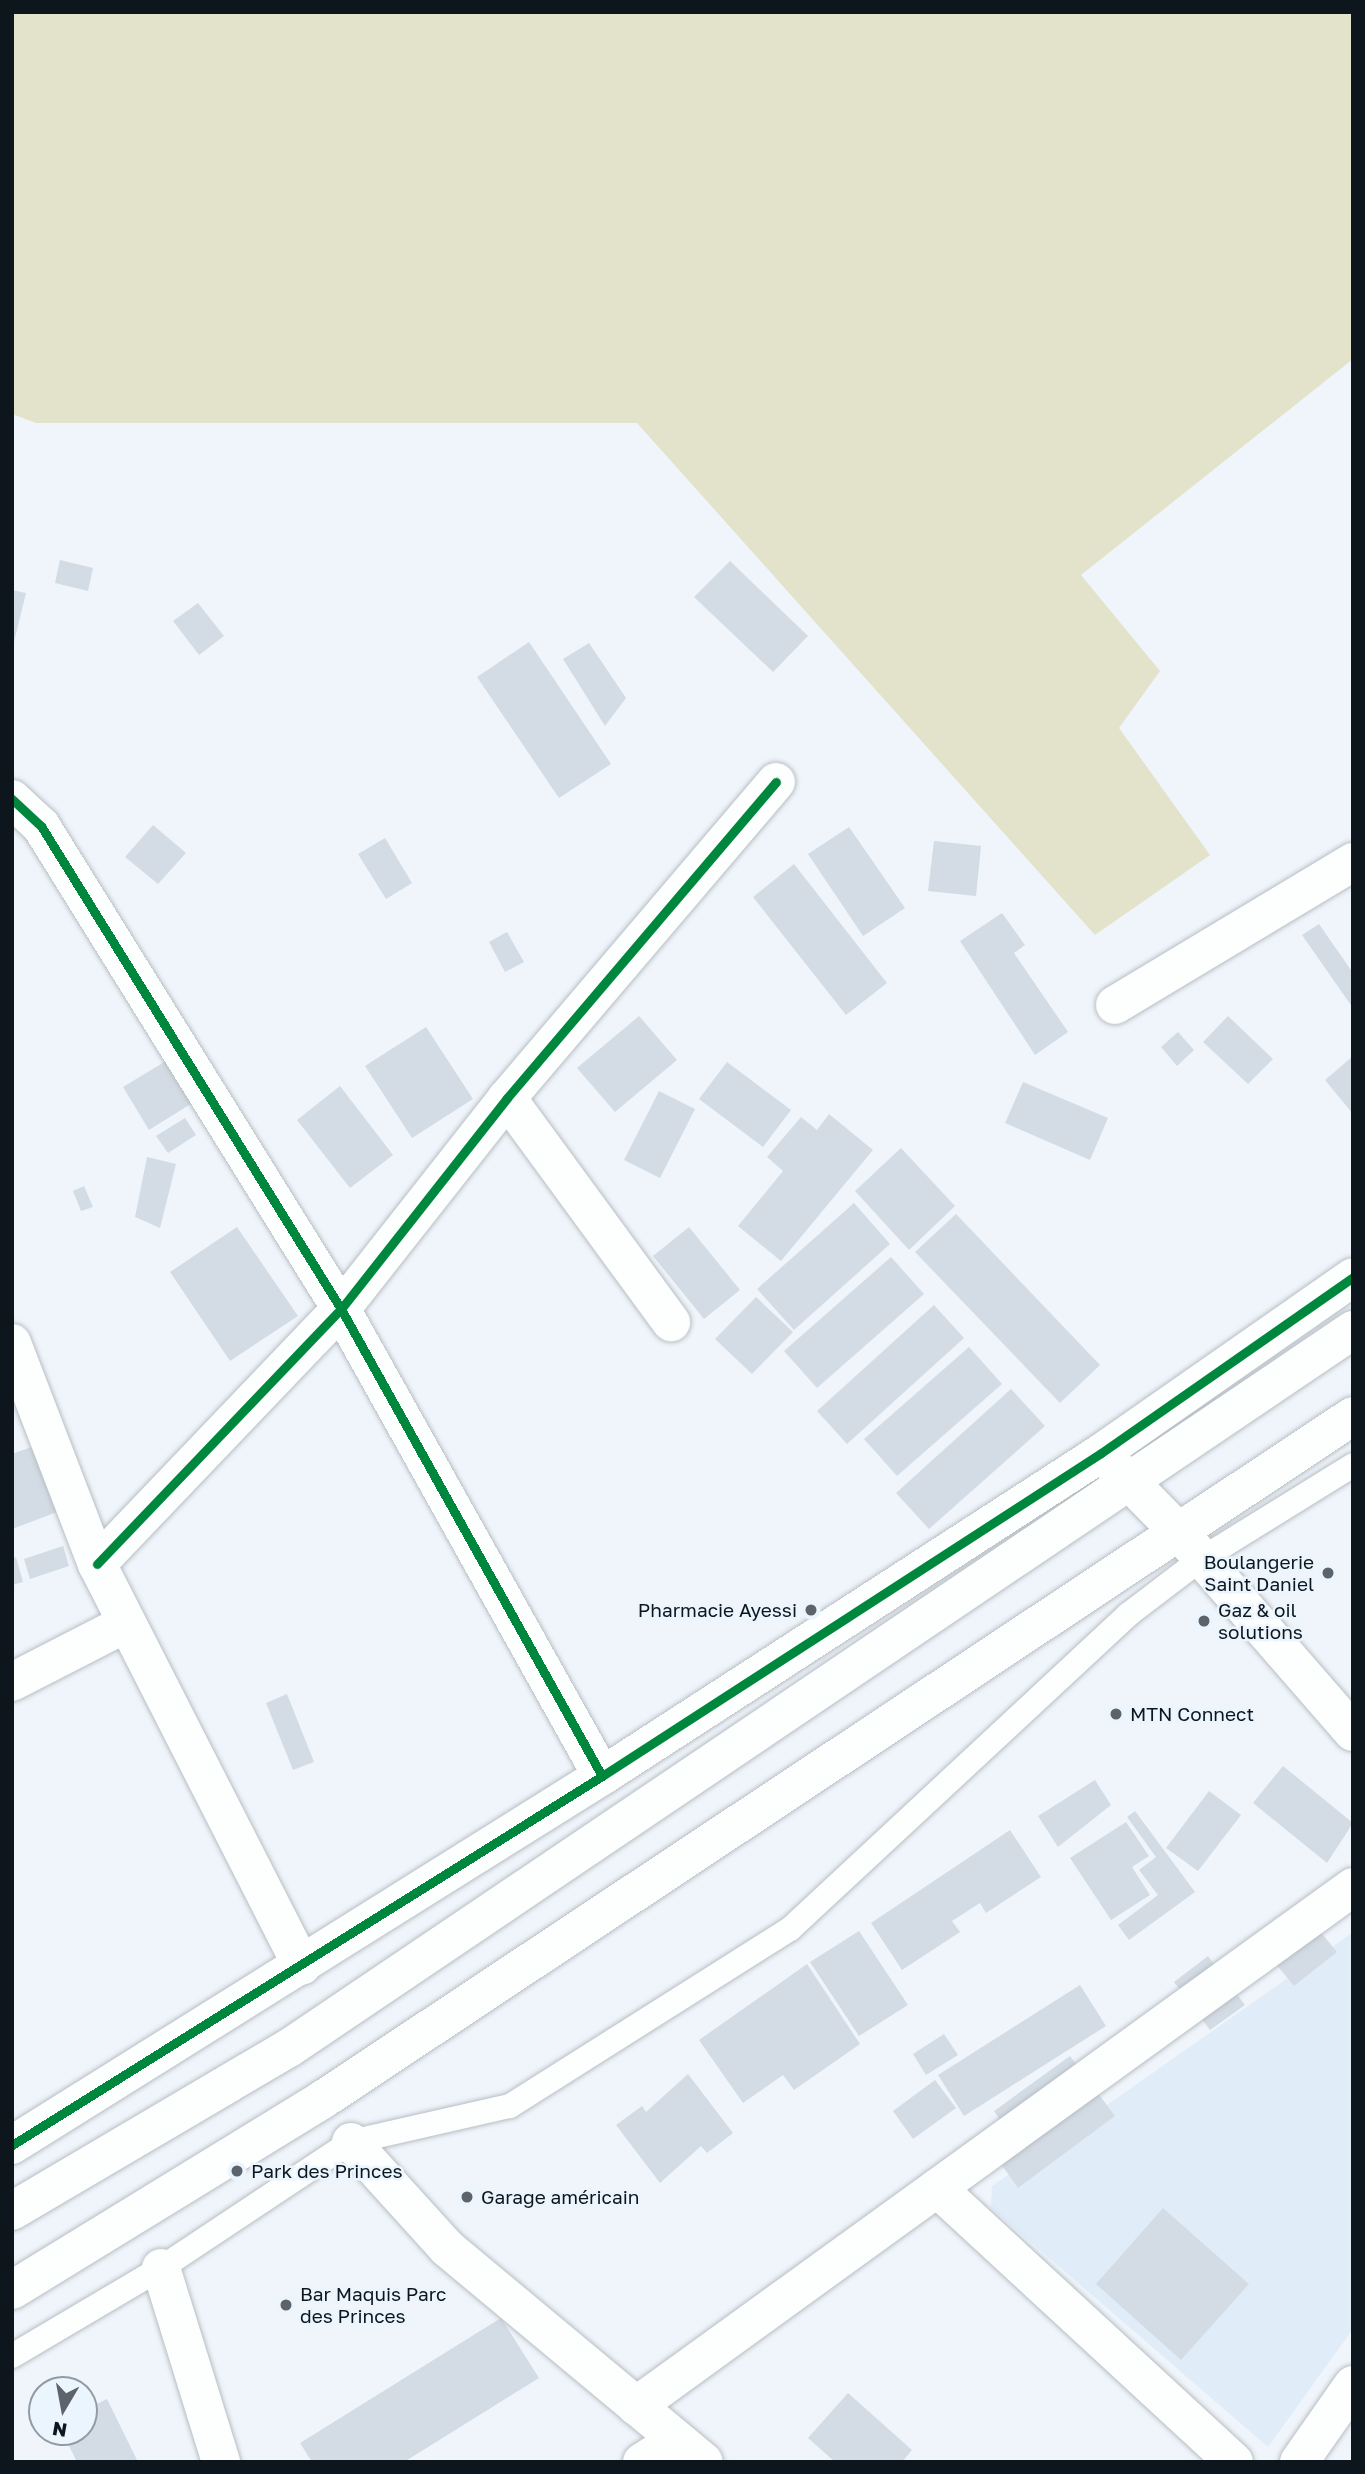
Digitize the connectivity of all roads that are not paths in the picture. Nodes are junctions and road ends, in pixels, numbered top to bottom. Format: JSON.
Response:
{"nodes":[{"id":1,"x":776,"y":782,"type":"dead end"},
{"id":2,"x":12,"y":799,"type":"edge"},
{"id":3,"x":1352,"y":863,"type":"edge"},
{"id":4,"x":1115,"y":1005,"type":"dead end"},
{"id":5,"x":507,"y":1098,"type":"junction"},
{"id":6,"x":1353,"y":1277,"type":"edge"},
{"id":7,"x":341,"y":1309,"type":"junction"},
{"id":8,"x":671,"y":1322,"type":"dead end"},
{"id":9,"x":1353,"y":1330,"type":"edge"},
{"id":10,"x":12,"y":1343,"type":"edge"},
{"id":11,"x":1353,"y":1416,"type":"edge"},
{"id":12,"x":1101,"y":1453,"type":"junction"},
{"id":13,"x":1353,"y":1465,"type":"edge"},
{"id":14,"x":1130,"y":1484,"type":"junction"},
{"id":15,"x":1189,"y":1546,"type":"junction"},
{"id":16,"x":97,"y":1564,"type":"junction"},
{"id":17,"x":127,"y":1623,"type":"junction"},
{"id":18,"x":12,"y":1682,"type":"edge"},
{"id":19,"x":1353,"y":1732,"type":"edge"},
{"id":20,"x":602,"y":1776,"type":"junction"},
{"id":21,"x":1353,"y":1887,"type":"edge"},
{"id":22,"x":302,"y":1966,"type":"junction"},
{"id":23,"x":351,"y":2142,"type":"junction"},
{"id":24,"x":12,"y":2145,"type":"edge"},
{"id":25,"x":937,"y":2188,"type":"junction"},
{"id":26,"x":12,"y":2211,"type":"edge"},
{"id":27,"x":161,"y":2268,"type":"junction"},
{"id":28,"x":12,"y":2290,"type":"edge"},
{"id":29,"x":12,"y":2357,"type":"edge"},
{"id":30,"x":1353,"y":2385,"type":"edge"},
{"id":31,"x":636,"y":2406,"type":"junction"},
{"id":32,"x":691,"y":2451,"type":"edge"},
{"id":33,"x":221,"y":2462,"type":"edge"},
{"id":34,"x":642,"y":2462,"type":"edge"},
{"id":35,"x":1234,"y":2462,"type":"edge"},
{"id":36,"x":1299,"y":2462,"type":"edge"}],
"edges":[{"from":1,"to":5,"type":"main road"},
{"from":2,"to":7,"type":"main road"},
{"from":3,"to":4,"type":"main road"},
{"from":5,"to":7,"type":"main road"},
{"from":5,"to":8,"type":"main road"},
{"from":6,"to":12,"type":"main road"},
{"from":7,"to":16,"type":"main road"},
{"from":7,"to":20,"type":"main road"},
{"from":9,"to":14,"type":"main road"},
{"from":10,"to":16,"type":"main road"},
{"from":11,"to":15,"type":"main road"},
{"from":12,"to":14,"type":"main road"},
{"from":12,"to":20,"type":"main road"},
{"from":13,"to":15,"type":"lane"},
{"from":14,"to":15,"type":"main road"},
{"from":14,"to":26,"type":"main road"},
{"from":15,"to":19,"type":"main road"},
{"from":15,"to":23,"type":"lane"},
{"from":15,"to":28,"type":"main road"},
{"from":16,"to":17,"type":"main road"},
{"from":17,"to":18,"type":"main road"},
{"from":17,"to":22,"type":"main road"},
{"from":20,"to":22,"type":"main road"},
{"from":21,"to":25,"type":"main road"},
{"from":22,"to":24,"type":"main road"},
{"from":23,"to":27,"type":"lane"},
{"from":23,"to":31,"type":"main road"},
{"from":25,"to":31,"type":"main road"},
{"from":25,"to":35,"type":"main road"},
{"from":27,"to":29,"type":"lane"},
{"from":27,"to":33,"type":"main road"},
{"from":30,"to":36,"type":"main road"},
{"from":31,"to":32,"type":"main road"},
{"from":32,"to":34,"type":"main road"}]}
